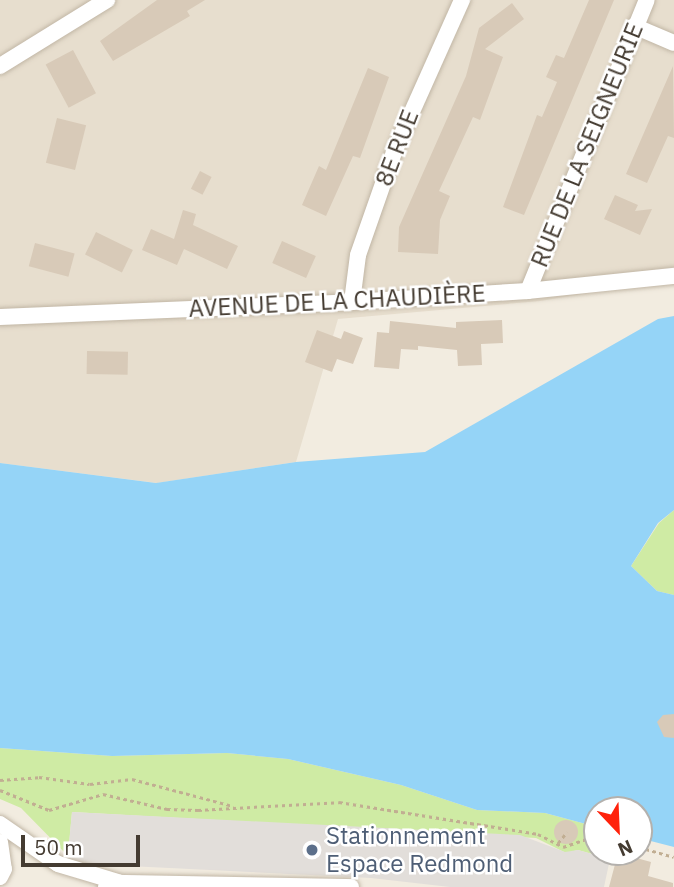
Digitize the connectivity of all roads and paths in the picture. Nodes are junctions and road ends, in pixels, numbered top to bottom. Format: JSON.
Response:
{"nodes":[{"id":1,"x":107,"y":0,"type":"edge"},
{"id":2,"x":461,"y":0,"type":"edge"},
{"id":3,"x":647,"y":0,"type":"edge"},
{"id":4,"x":634,"y":26,"type":"junction"},
{"id":5,"x":674,"y":43,"type":"edge"},
{"id":6,"x":0,"y":66,"type":"edge"},
{"id":7,"x":674,"y":276,"type":"edge"},
{"id":8,"x":528,"y":291,"type":"junction"},
{"id":9,"x":352,"y":302,"type":"junction"},
{"id":10,"x":0,"y":317,"type":"edge"},
{"id":11,"x":0,"y":780,"type":"edge"},
{"id":12,"x":0,"y":790,"type":"edge"},
{"id":13,"x":236,"y":807,"type":"junction"},
{"id":14,"x":0,"y":824,"type":"edge"},
{"id":15,"x":567,"y":832,"type":"dead end"},
{"id":16,"x":583,"y":841,"type":"edge"},
{"id":17,"x":0,"y":842,"type":"edge"},
{"id":18,"x":558,"y":844,"type":"junction"},
{"id":19,"x":653,"y":851,"type":"edge"},
{"id":20,"x":674,"y":857,"type":"edge"},
{"id":21,"x":0,"y":877,"type":"edge"},
{"id":22,"x":113,"y":885,"type":"edge"},
{"id":23,"x":162,"y":885,"type":"edge"},
{"id":24,"x":351,"y":887,"type":"edge"}],
"edges":[{"from":1,"to":6,"type":"street"},
{"from":2,"to":9,"type":"street","name":"8E RUE"},
{"from":3,"to":4,"type":"street","name":"RUE DE LA SEIGNEURIE"},
{"from":4,"to":5,"type":"street"},
{"from":4,"to":8,"type":"street","name":"RUE DE LA SEIGNEURIE"},
{"from":7,"to":8,"type":"street","name":"AVENUE DE LA CHAUDIÈRE"},
{"from":8,"to":9,"type":"street","name":"AVENUE DE LA CHAUDIÈRE"},
{"from":9,"to":10,"type":"street","name":"AVENUE DE LA CHAUDIÈRE"},
{"from":11,"to":13,"type":"path"},
{"from":12,"to":13,"type":"path"},
{"from":13,"to":18,"type":"path"},
{"from":14,"to":22,"type":"street"},
{"from":15,"to":18,"type":"path"},
{"from":16,"to":18,"type":"path"},
{"from":17,"to":21,"type":"street"},
{"from":19,"to":20,"type":"path"},
{"from":22,"to":23,"type":"street"},
{"from":23,"to":24,"type":"street"}]}
